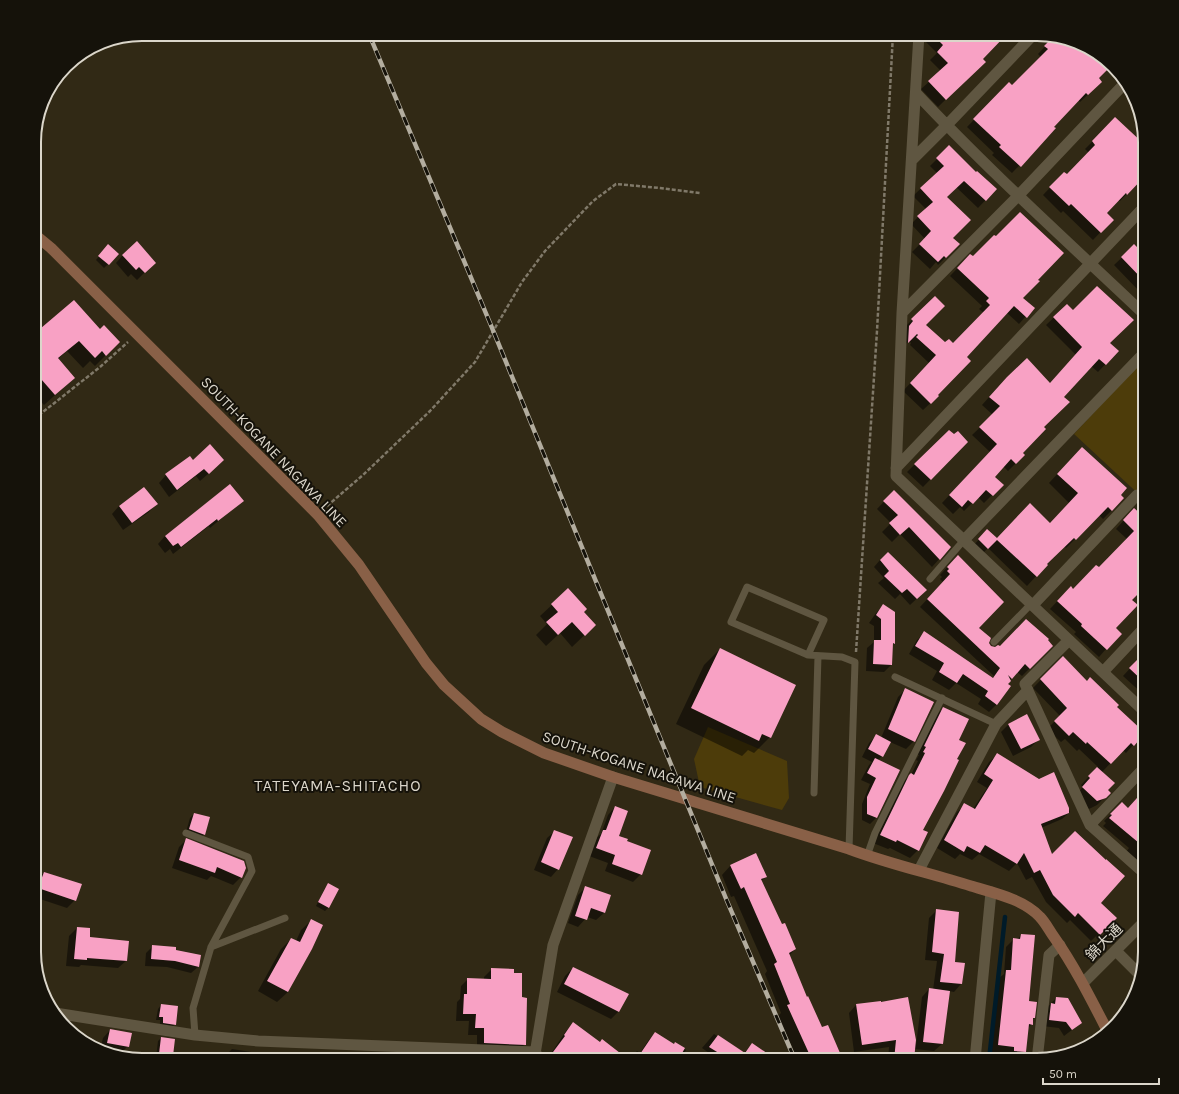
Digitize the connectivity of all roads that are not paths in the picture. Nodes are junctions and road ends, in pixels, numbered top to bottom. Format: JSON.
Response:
{"nodes":[{"id":1,"x":919,"y":41,"type":"edge"},
{"id":2,"x":1027,"y":41,"type":"edge"},
{"id":3,"x":1121,"y":87,"type":"edge"},
{"id":4,"x":916,"y":93,"type":"junction"},
{"id":5,"x":946,"y":126,"type":"junction"},
{"id":6,"x":912,"y":160,"type":"junction"},
{"id":7,"x":1018,"y":196,"type":"junction"},
{"id":8,"x":1138,"y":213,"type":"edge"},
{"id":9,"x":41,"y":240,"type":"edge"},
{"id":10,"x":1090,"y":263,"type":"junction"},
{"id":11,"x":1138,"y":308,"type":"edge"},
{"id":12,"x":902,"y":313,"type":"junction"},
{"id":13,"x":1138,"y":359,"type":"edge"},
{"id":14,"x":896,"y":468,"type":"junction"},
{"id":15,"x":1138,"y":496,"type":"edge"},
{"id":16,"x":964,"y":540,"type":"junction"},
{"id":17,"x":930,"y":579,"type":"dead end"},
{"id":18,"x":1032,"y":604,"type":"junction"},
{"id":19,"x":1138,"y":634,"type":"edge"},
{"id":20,"x":1069,"y":640,"type":"junction"},
{"id":21,"x":994,"y":642,"type":"dead end"},
{"id":22,"x":808,"y":656,"type":"junction"},
{"id":23,"x":818,"y":656,"type":"junction"},
{"id":24,"x":1103,"y":672,"type":"junction"},
{"id":25,"x":895,"y":677,"type":"dead end"},
{"id":26,"x":1028,"y":690,"type":"junction"},
{"id":27,"x":942,"y":698,"type":"junction"},
{"id":28,"x":1138,"y":705,"type":"edge"},
{"id":29,"x":996,"y":724,"type":"junction"},
{"id":30,"x":1138,"y":774,"type":"edge"},
{"id":31,"x":613,"y":777,"type":"junction"},
{"id":32,"x":814,"y":793,"type":"dead end"},
{"id":33,"x":1090,"y":825,"type":"junction"},
{"id":34,"x":186,"y":833,"type":"dead end"},
{"id":35,"x":849,"y":849,"type":"junction"},
{"id":36,"x":868,"y":856,"type":"junction"},
{"id":37,"x":1138,"y":868,"type":"edge"},
{"id":38,"x":919,"y":870,"type":"junction"},
{"id":39,"x":991,"y":892,"type":"junction"},
{"id":40,"x":285,"y":918,"type":"dead end"},
{"id":41,"x":1138,"y":927,"type":"edge"},
{"id":42,"x":1060,"y":945,"type":"junction"},
{"id":43,"x":211,"y":947,"type":"junction"},
{"id":44,"x":1116,"y":951,"type":"junction"},
{"id":45,"x":1136,"y":971,"type":"edge"},
{"id":46,"x":1083,"y":983,"type":"junction"},
{"id":47,"x":63,"y":1014,"type":"edge"},
{"id":48,"x":1105,"y":1026,"type":"edge"},
{"id":49,"x":195,"y":1035,"type":"junction"},
{"id":50,"x":480,"y":1053,"type":"edge"},
{"id":51,"x":535,"y":1053,"type":"edge"},
{"id":52,"x":976,"y":1053,"type":"edge"},
{"id":53,"x":1038,"y":1053,"type":"edge"}],
"edges":[{"from":1,"to":4,"type":"street"},
{"from":2,"to":5,"type":"street"},
{"from":3,"to":7,"type":"street"},
{"from":4,"to":5,"type":"street"},
{"from":4,"to":6,"type":"street"},
{"from":5,"to":6,"type":"street"},
{"from":5,"to":7,"type":"street"},
{"from":6,"to":12,"type":"street"},
{"from":7,"to":10,"type":"street"},
{"from":7,"to":12,"type":"street"},
{"from":8,"to":10,"type":"street"},
{"from":9,"to":31,"type":"main road","name":"SOUTH-KOGANE NAGAWA LINE"},
{"from":10,"to":11,"type":"street"},
{"from":10,"to":14,"type":"street"},
{"from":12,"to":14,"type":"street"},
{"from":13,"to":16,"type":"street"},
{"from":14,"to":16,"type":"street"},
{"from":15,"to":18,"type":"street"},
{"from":16,"to":17,"type":"lane"},
{"from":16,"to":18,"type":"street"},
{"from":18,"to":20,"type":"street"},
{"from":18,"to":21,"type":"lane"},
{"from":19,"to":24,"type":"street"},
{"from":20,"to":24,"type":"street"},
{"from":20,"to":26,"type":"street"},
{"from":22,"to":22,"type":"lane"},
{"from":22,"to":23,"type":"lane"},
{"from":23,"to":32,"type":"lane"},
{"from":23,"to":35,"type":"lane"},
{"from":24,"to":28,"type":"street"},
{"from":25,"to":27,"type":"lane"},
{"from":26,"to":29,"type":"street"},
{"from":26,"to":33,"type":"street"},
{"from":27,"to":29,"type":"lane"},
{"from":27,"to":36,"type":"lane"},
{"from":29,"to":38,"type":"street"},
{"from":30,"to":33,"type":"street"},
{"from":31,"to":35,"type":"main road","name":"SOUTH-KOGANE NAGAWA LINE"},
{"from":31,"to":51,"type":"street"},
{"from":33,"to":37,"type":"street"},
{"from":34,"to":43,"type":"lane"},
{"from":35,"to":36,"type":"main road","name":"SOUTH-KOGANE NAGAWA LINE"},
{"from":36,"to":38,"type":"main road","name":"SOUTH-KOGANE NAGAWA LINE"},
{"from":38,"to":39,"type":"main road","name":"SOUTH-KOGANE NAGAWA LINE"},
{"from":39,"to":42,"type":"main road","name":"SOUTH-KOGANE NAGAWA LINE"},
{"from":39,"to":52,"type":"street"},
{"from":40,"to":43,"type":"lane"},
{"from":41,"to":44,"type":"street","name":"錦大通"},
{"from":42,"to":46,"type":"main road","name":"SOUTH-KOGANE NAGAWA LINE"},
{"from":42,"to":53,"type":"street"},
{"from":43,"to":49,"type":"lane"},
{"from":44,"to":45,"type":"street"},
{"from":44,"to":46,"type":"street","name":"錦大通"},
{"from":46,"to":48,"type":"main road","name":"SOUTH-KOGANE NAGAWA LINE"},
{"from":47,"to":49,"type":"street"},
{"from":49,"to":50,"type":"street"}]}
